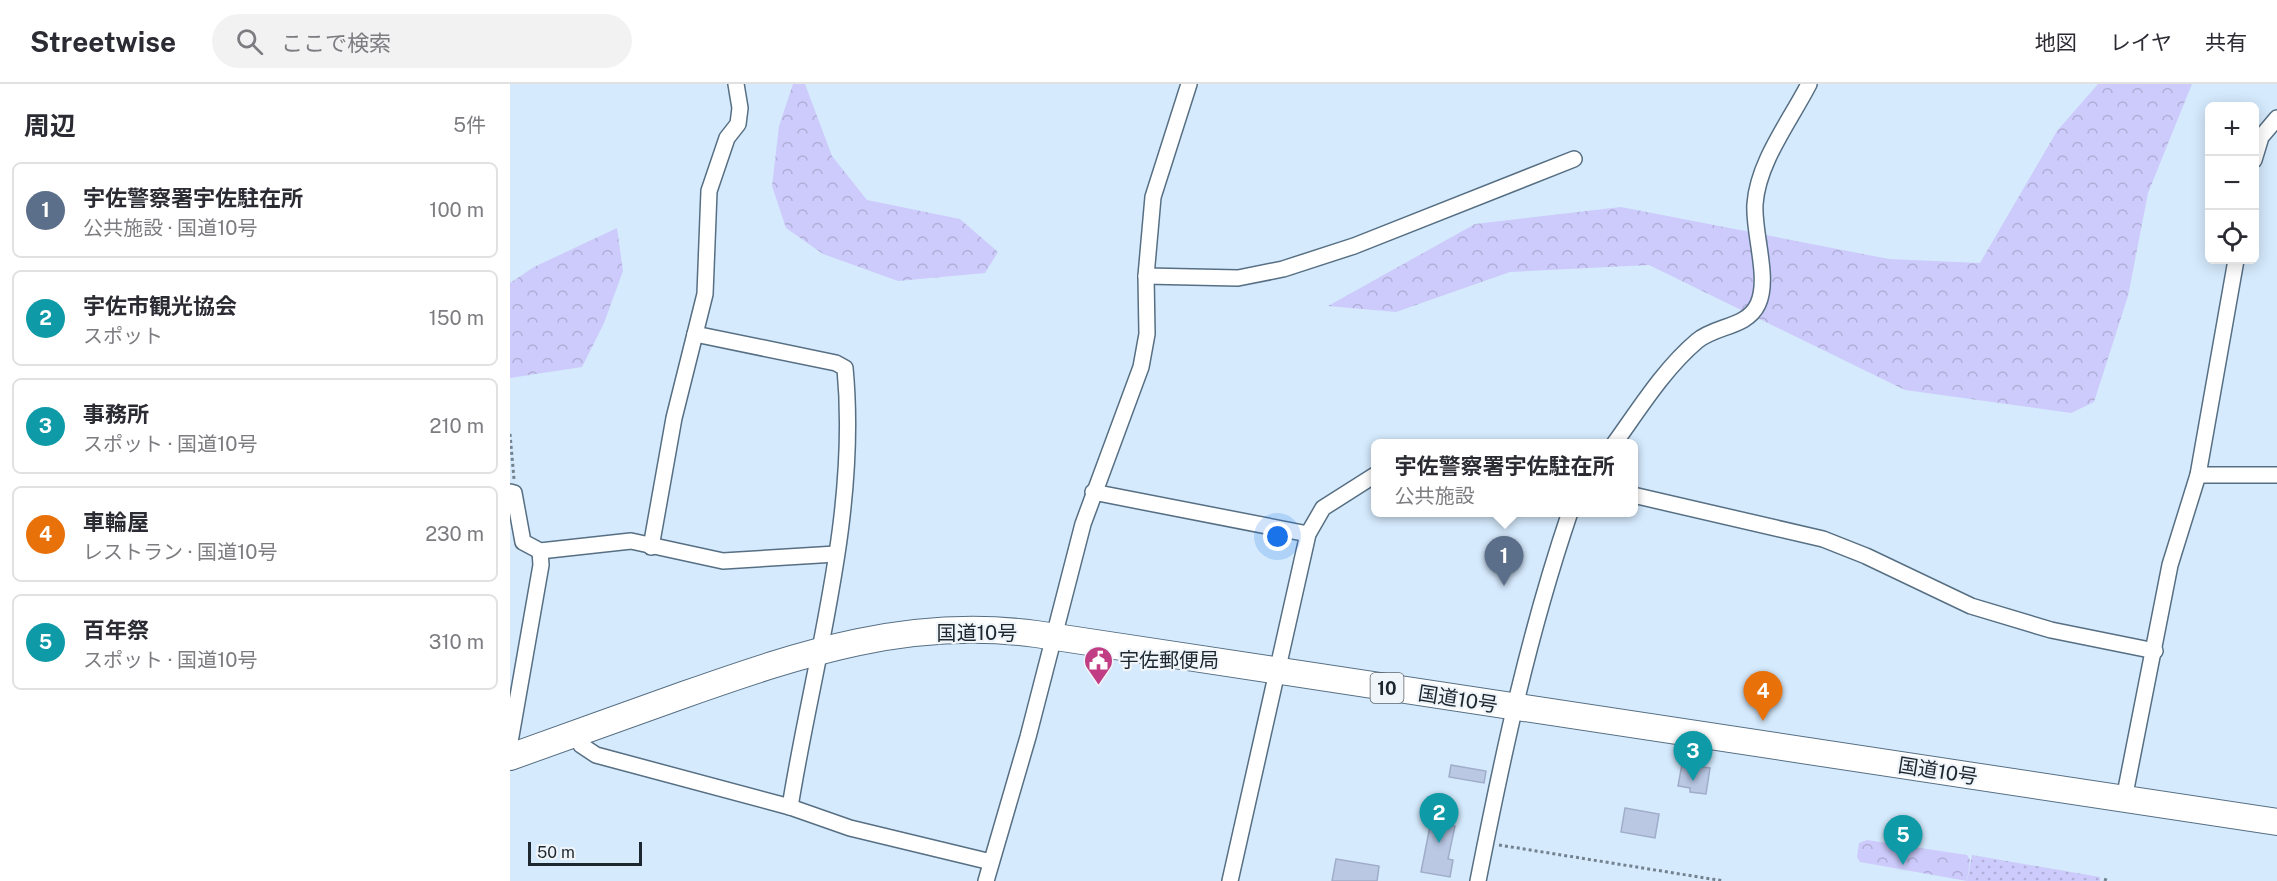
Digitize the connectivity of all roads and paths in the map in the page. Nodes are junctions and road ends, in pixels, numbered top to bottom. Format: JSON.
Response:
{"nodes":[{"id":1,"x":736,"y":84,"type":"edge"},
{"id":2,"x":1189,"y":84,"type":"edge"},
{"id":3,"x":1809,"y":84,"type":"edge"},
{"id":4,"x":2277,"y":118,"type":"edge"},
{"id":5,"x":2255,"y":156,"type":"edge"},
{"id":6,"x":1574,"y":159,"type":"dead end"},
{"id":7,"x":2235,"y":264,"type":"edge"},
{"id":8,"x":1146,"y":276,"type":"junction"},
{"id":9,"x":695,"y":334,"type":"junction"},
{"id":10,"x":510,"y":434,"type":"edge"},
{"id":11,"x":1618,"y":439,"type":"edge"},
{"id":12,"x":2198,"y":475,"type":"junction"},
{"id":13,"x":2277,"y":475,"type":"edge"},
{"id":14,"x":1371,"y":478,"type":"edge"},
{"id":15,"x":512,"y":492,"type":"edge"},
{"id":16,"x":1093,"y":492,"type":"junction"},
{"id":17,"x":1638,"y":496,"type":"edge"},
{"id":18,"x":1569,"y":517,"type":"edge"},
{"id":19,"x":1308,"y":534,"type":"junction"},
{"id":20,"x":651,"y":547,"type":"junction"},
{"id":21,"x":540,"y":551,"type":"junction"},
{"id":22,"x":836,"y":554,"type":"junction"},
{"id":23,"x":1054,"y":637,"type":"junction"},
{"id":24,"x":820,"y":649,"type":"junction"},
{"id":25,"x":2155,"y":651,"type":"junction"},
{"id":26,"x":1279,"y":671,"type":"junction"},
{"id":27,"x":1513,"y":707,"type":"junction"},
{"id":28,"x":576,"y":733,"type":"junction"},
{"id":29,"x":511,"y":751,"type":"edge"},
{"id":30,"x":2124,"y":799,"type":"junction"},
{"id":31,"x":790,"y":807,"type":"junction"},
{"id":32,"x":2277,"y":822,"type":"edge"},
{"id":33,"x":1485,"y":843,"type":"junction"},
{"id":34,"x":991,"y":862,"type":"junction"},
{"id":35,"x":987,"y":881,"type":"edge"},
{"id":36,"x":1230,"y":881,"type":"edge"},
{"id":37,"x":1478,"y":881,"type":"edge"},
{"id":38,"x":1725,"y":881,"type":"edge"}],
"edges":[{"from":1,"to":9,"type":"street"},
{"from":2,"to":8,"type":"street"},
{"from":3,"to":11,"type":"street"},
{"from":4,"to":5,"type":"street"},
{"from":6,"to":8,"type":"street"},
{"from":7,"to":12,"type":"street"},
{"from":8,"to":16,"type":"street"},
{"from":9,"to":20,"type":"street"},
{"from":9,"to":22,"type":"street"},
{"from":10,"to":15,"type":"path"},
{"from":12,"to":13,"type":"street"},
{"from":12,"to":25,"type":"street"},
{"from":14,"to":19,"type":"street"},
{"from":15,"to":21,"type":"street"},
{"from":16,"to":19,"type":"street"},
{"from":16,"to":23,"type":"street"},
{"from":17,"to":25,"type":"street"},
{"from":18,"to":27,"type":"street"},
{"from":19,"to":26,"type":"street"},
{"from":20,"to":21,"type":"street"},
{"from":20,"to":22,"type":"street"},
{"from":21,"to":29,"type":"street"},
{"from":22,"to":24,"type":"street"},
{"from":23,"to":24,"type":"highway","name":"国道10号","number":"10"},
{"from":23,"to":26,"type":"highway","name":"国道10号","number":"10"},
{"from":23,"to":34,"type":"street"},
{"from":24,"to":28,"type":"highway","name":"国道10号","number":"10"},
{"from":24,"to":31,"type":"street"},
{"from":25,"to":30,"type":"street"},
{"from":26,"to":27,"type":"highway","name":"国道10号","number":"10"},
{"from":26,"to":36,"type":"street"},
{"from":27,"to":30,"type":"highway","name":"国道10号","number":"10"},
{"from":27,"to":33,"type":"street"},
{"from":28,"to":29,"type":"highway","name":"国道10号","number":"10"},
{"from":28,"to":31,"type":"street"},
{"from":30,"to":32,"type":"highway","name":"国道10号","number":"10"},
{"from":31,"to":34,"type":"street"},
{"from":33,"to":37,"type":"street"},
{"from":33,"to":38,"type":"path"},
{"from":34,"to":35,"type":"street"}]}
